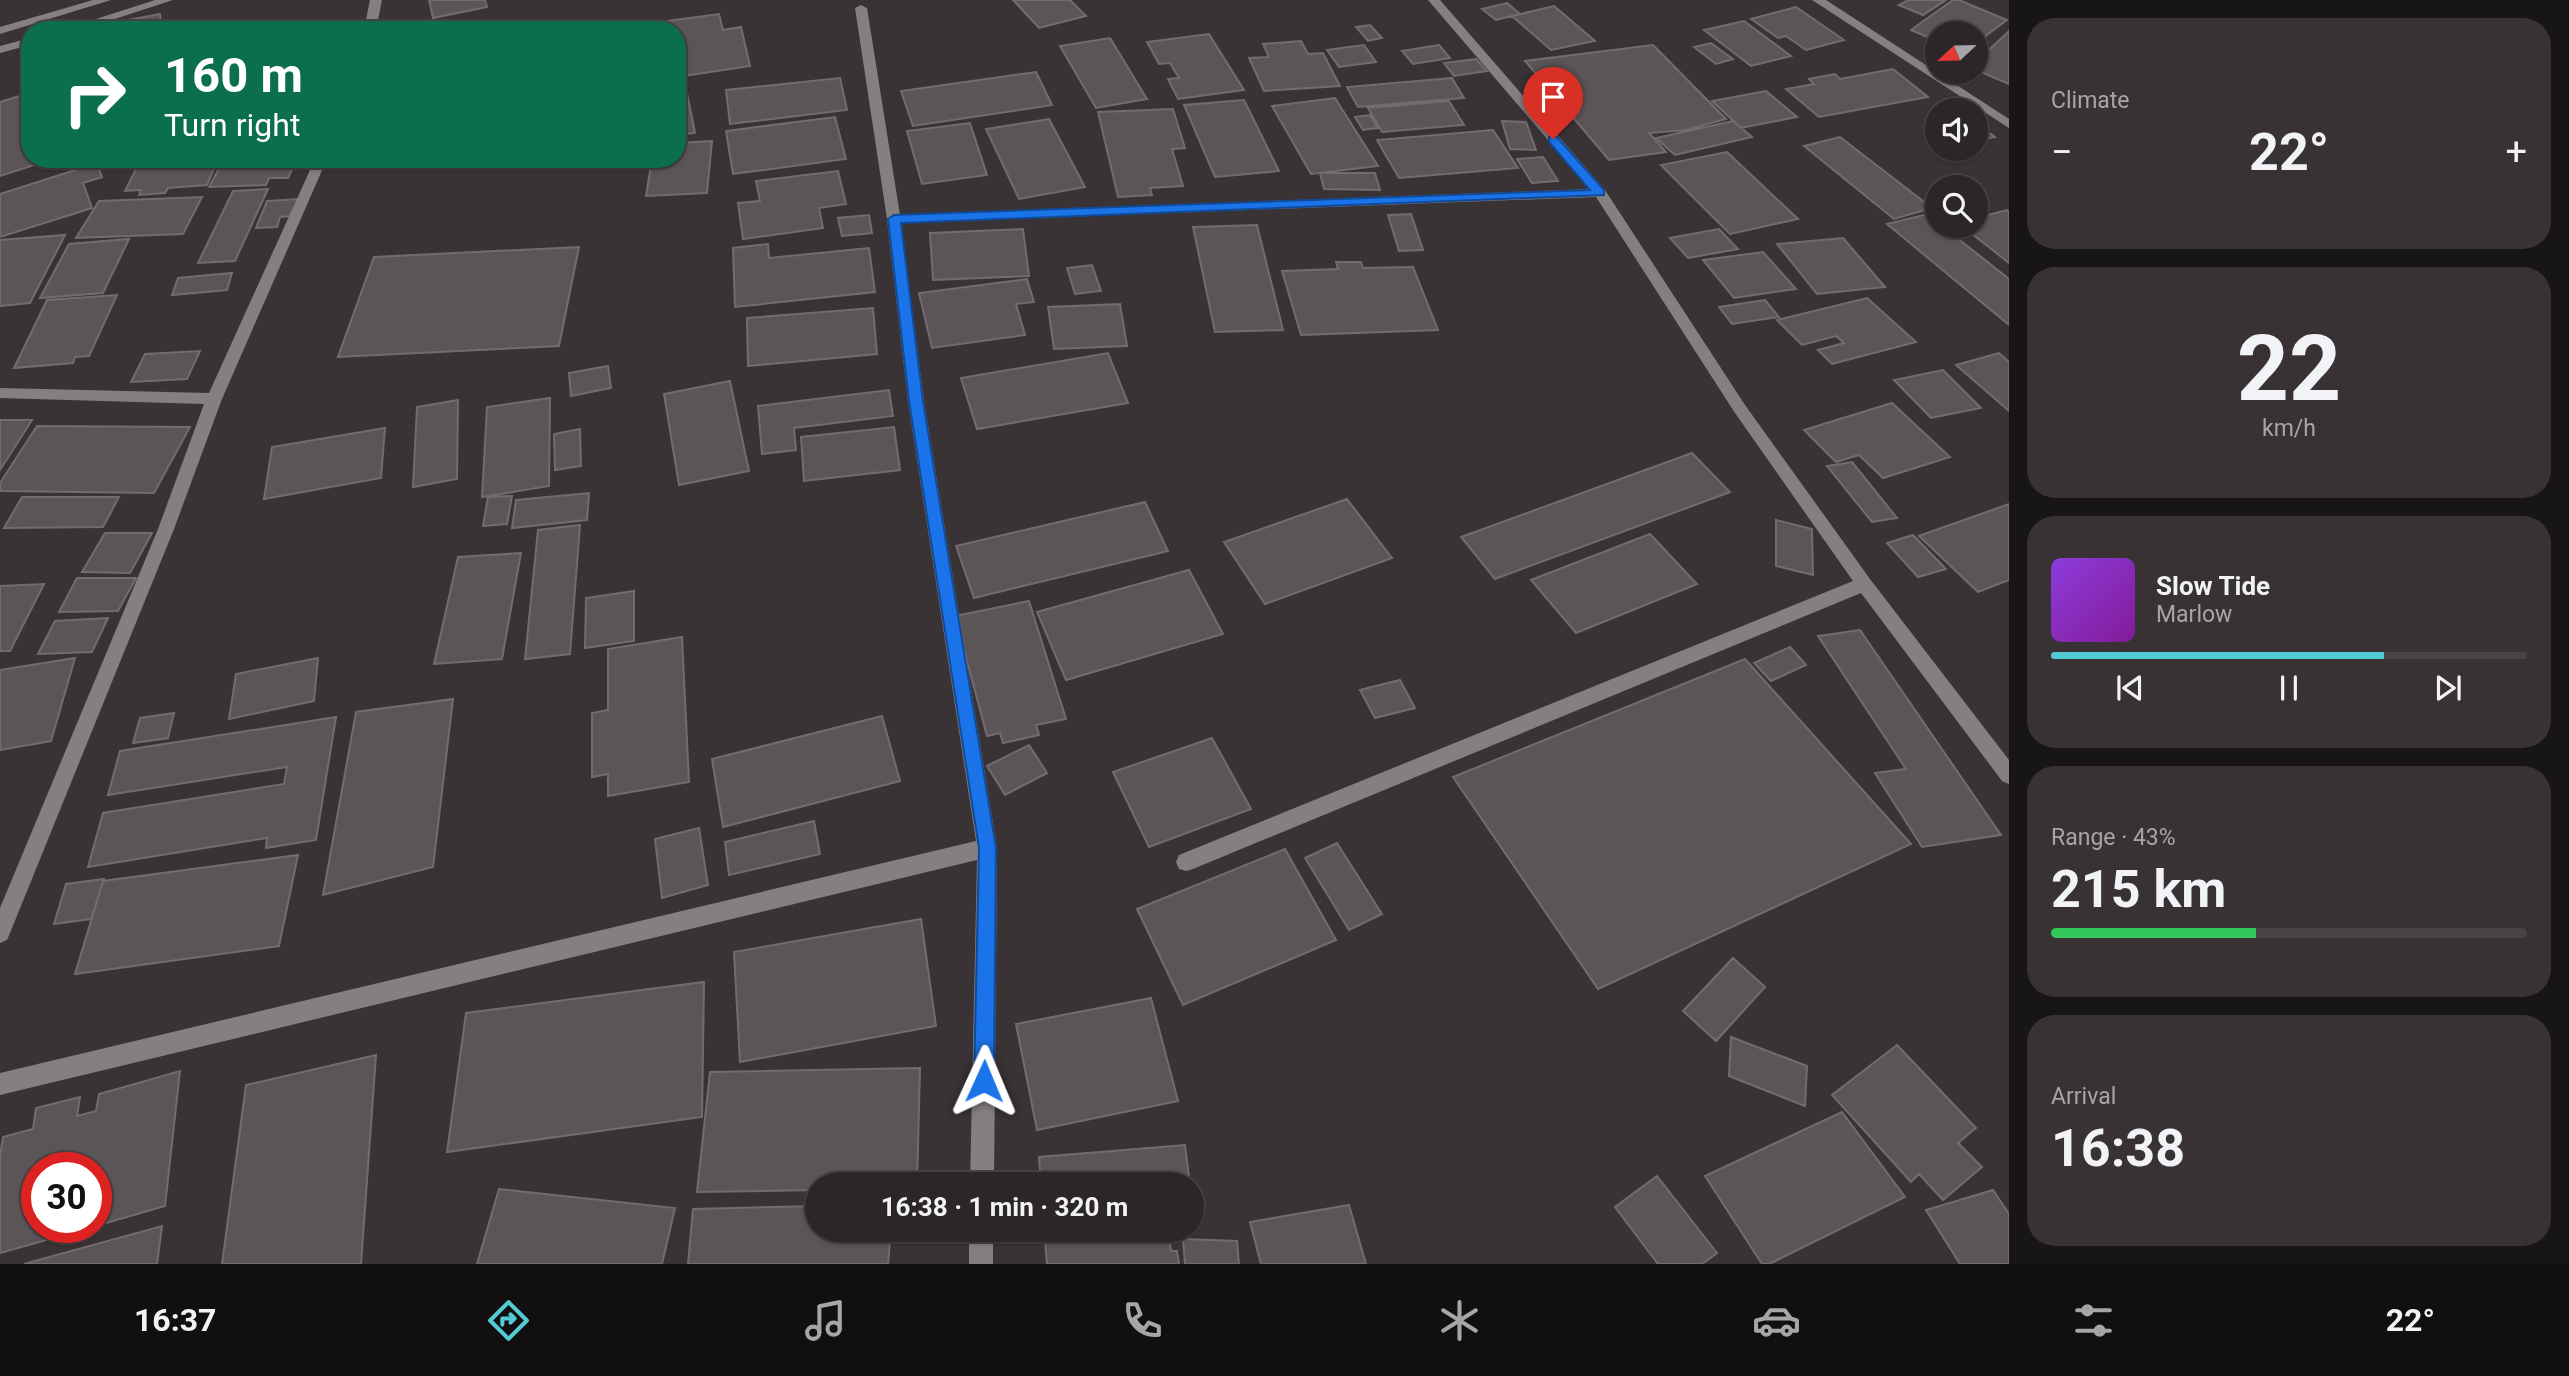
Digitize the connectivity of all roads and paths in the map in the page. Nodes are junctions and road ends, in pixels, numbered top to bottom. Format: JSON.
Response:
{"nodes":[{"id":1,"x":105,"y":0,"type":"edge"},
{"id":2,"x":167,"y":0,"type":"edge"},
{"id":3,"x":376,"y":0,"type":"edge"},
{"id":4,"x":1433,"y":0,"type":"edge"},
{"id":5,"x":1818,"y":0,"type":"edge"},
{"id":6,"x":861,"y":8,"type":"dead end"},
{"id":7,"x":34,"y":21,"type":"edge"},
{"id":8,"x":98,"y":21,"type":"edge"},
{"id":9,"x":372,"y":21,"type":"edge"},
{"id":10,"x":21,"y":25,"type":"edge"},
{"id":11,"x":0,"y":31,"type":"edge"},
{"id":12,"x":21,"y":44,"type":"edge"},
{"id":13,"x":0,"y":50,"type":"edge"},
{"id":14,"x":2009,"y":124,"type":"edge"},
{"id":15,"x":317,"y":168,"type":"edge"},
{"id":16,"x":1600,"y":193,"type":"junction"},
{"id":17,"x":894,"y":219,"type":"junction"},
{"id":18,"x":0,"y":393,"type":"edge"},
{"id":19,"x":214,"y":399,"type":"junction"},
{"id":20,"x":1864,"y":584,"type":"junction"},
{"id":21,"x":2006,"y":766,"type":"edge"},
{"id":22,"x":988,"y":848,"type":"junction"},
{"id":23,"x":1186,"y":862,"type":"dead end"},
{"id":24,"x":0,"y":933,"type":"edge"},
{"id":25,"x":0,"y":1084,"type":"edge"},
{"id":26,"x":982,"y":1172,"type":"edge"},
{"id":27,"x":981,"y":1242,"type":"edge"},
{"id":28,"x":981,"y":1264,"type":"edge"}],
"edges":[{"from":1,"to":7,"type":"street"},
{"from":2,"to":8,"type":"street"},
{"from":3,"to":9,"type":"street"},
{"from":4,"to":16,"type":"street"},
{"from":5,"to":14,"type":"street"},
{"from":6,"to":17,"type":"street"},
{"from":10,"to":11,"type":"street"},
{"from":12,"to":13,"type":"street"},
{"from":15,"to":19,"type":"street"},
{"from":16,"to":17,"type":"street"},
{"from":16,"to":20,"type":"street"},
{"from":17,"to":22,"type":"street"},
{"from":18,"to":19,"type":"street"},
{"from":19,"to":24,"type":"street"},
{"from":20,"to":21,"type":"street"},
{"from":20,"to":23,"type":"street"},
{"from":22,"to":25,"type":"street"},
{"from":22,"to":26,"type":"street"},
{"from":27,"to":28,"type":"street"}]}
